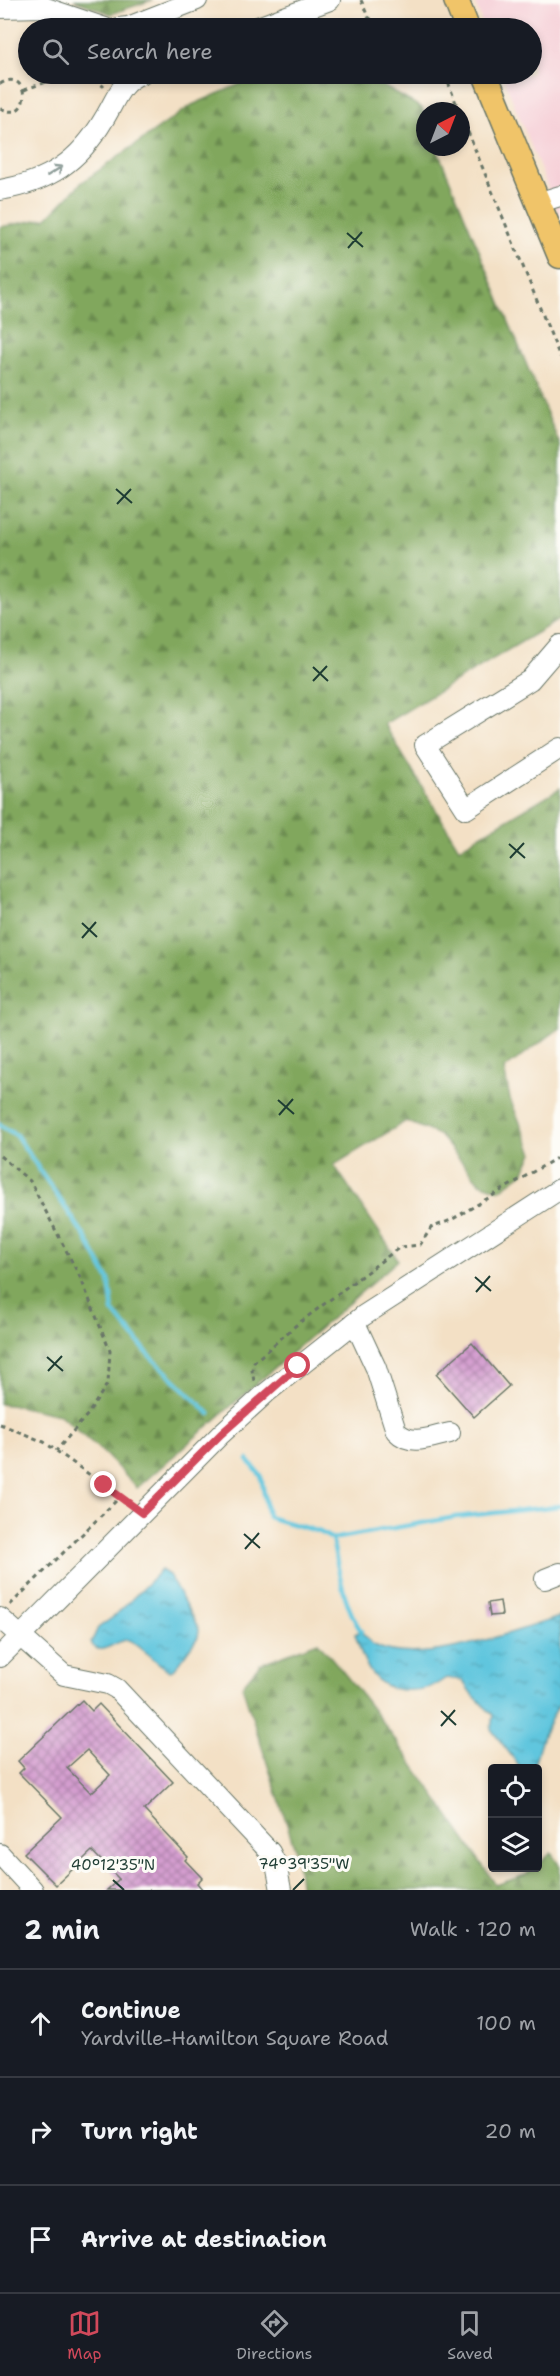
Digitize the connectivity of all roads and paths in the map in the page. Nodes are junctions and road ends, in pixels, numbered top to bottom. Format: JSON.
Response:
{"nodes":[{"id":1,"x":197,"y":0,"type":"edge"},
{"id":2,"x":330,"y":0,"type":"edge"},
{"id":3,"x":361,"y":0,"type":"edge"},
{"id":4,"x":456,"y":0,"type":"edge"},
{"id":5,"x":0,"y":8,"type":"edge"},
{"id":6,"x":75,"y":18,"type":"edge"},
{"id":7,"x":151,"y":18,"type":"edge"},
{"id":8,"x":282,"y":18,"type":"edge"},
{"id":9,"x":369,"y":18,"type":"edge"},
{"id":10,"x":463,"y":18,"type":"edge"},
{"id":11,"x":0,"y":84,"type":"edge"},
{"id":12,"x":40,"y":84,"type":"edge"},
{"id":13,"x":100,"y":84,"type":"edge"},
{"id":14,"x":126,"y":84,"type":"edge"},
{"id":15,"x":449,"y":84,"type":"edge"},
{"id":16,"x":489,"y":84,"type":"edge"},
{"id":17,"x":103,"y":86,"type":"dead end"},
{"id":18,"x":24,"y":90,"type":"junction"},
{"id":19,"x":456,"y":102,"type":"edge"},
{"id":20,"x":0,"y":108,"type":"edge"},
{"id":21,"x":470,"y":137,"type":"edge"},
{"id":22,"x":0,"y":190,"type":"edge"},
{"id":23,"x":560,"y":196,"type":"edge"},
{"id":24,"x":537,"y":203,"type":"junction"},
{"id":25,"x":560,"y":256,"type":"edge"},
{"id":26,"x":560,"y":357,"type":"edge"},
{"id":27,"x":560,"y":645,"type":"edge"},
{"id":28,"x":560,"y":748,"type":"edge"},
{"id":29,"x":0,"y":1156,"type":"edge"},
{"id":30,"x":560,"y":1156,"type":"edge"},
{"id":31,"x":560,"y":1189,"type":"edge"},
{"id":32,"x":355,"y":1323,"type":"junction"},
{"id":33,"x":264,"y":1394,"type":"junction"},
{"id":34,"x":0,"y":1424,"type":"edge"},
{"id":35,"x":450,"y":1433,"type":"dead end"},
{"id":36,"x":56,"y":1451,"type":"junction"},
{"id":37,"x":120,"y":1497,"type":"junction"},
{"id":38,"x":142,"y":1513,"type":"junction"},
{"id":39,"x":3,"y":1613,"type":"edge"},
{"id":40,"x":20,"y":1637,"type":"junction"},
{"id":41,"x":0,"y":1657,"type":"edge"},
{"id":42,"x":0,"y":1854,"type":"edge"},
{"id":43,"x":33,"y":1890,"type":"edge"},
{"id":44,"x":281,"y":1890,"type":"edge"}],
"edges":[{"from":1,"to":7,"type":"street"},
{"from":2,"to":8,"type":"street"},
{"from":3,"to":9,"type":"path"},
{"from":4,"to":10,"type":"main road"},
{"from":5,"to":6,"type":"street"},
{"from":11,"to":18,"type":"path"},
{"from":12,"to":18,"type":"path"},
{"from":13,"to":17,"type":"path"},
{"from":22,"to":14,"type":"street","one_way":true},
{"from":15,"to":19,"type":"path"},
{"from":16,"to":24,"type":"main road"},
{"from":18,"to":20,"type":"path"},
{"from":21,"to":26,"type":"path"},
{"from":23,"to":24,"type":"street"},
{"from":24,"to":25,"type":"main road"},
{"from":27,"to":28,"type":"street"},
{"from":29,"to":36,"type":"path"},
{"from":30,"to":33,"type":"path"},
{"from":31,"to":32,"type":"street"},
{"from":32,"to":33,"type":"street"},
{"from":32,"to":35,"type":"street"},
{"from":33,"to":38,"type":"street"},
{"from":34,"to":36,"type":"path"},
{"from":36,"to":37,"type":"path"},
{"from":37,"to":38,"type":"path"},
{"from":37,"to":39,"type":"path"},
{"from":38,"to":40,"type":"street"},
{"from":39,"to":40,"type":"street"},
{"from":40,"to":41,"type":"street"},
{"from":40,"to":44,"type":"street"},
{"from":42,"to":43,"type":"street"}]}
